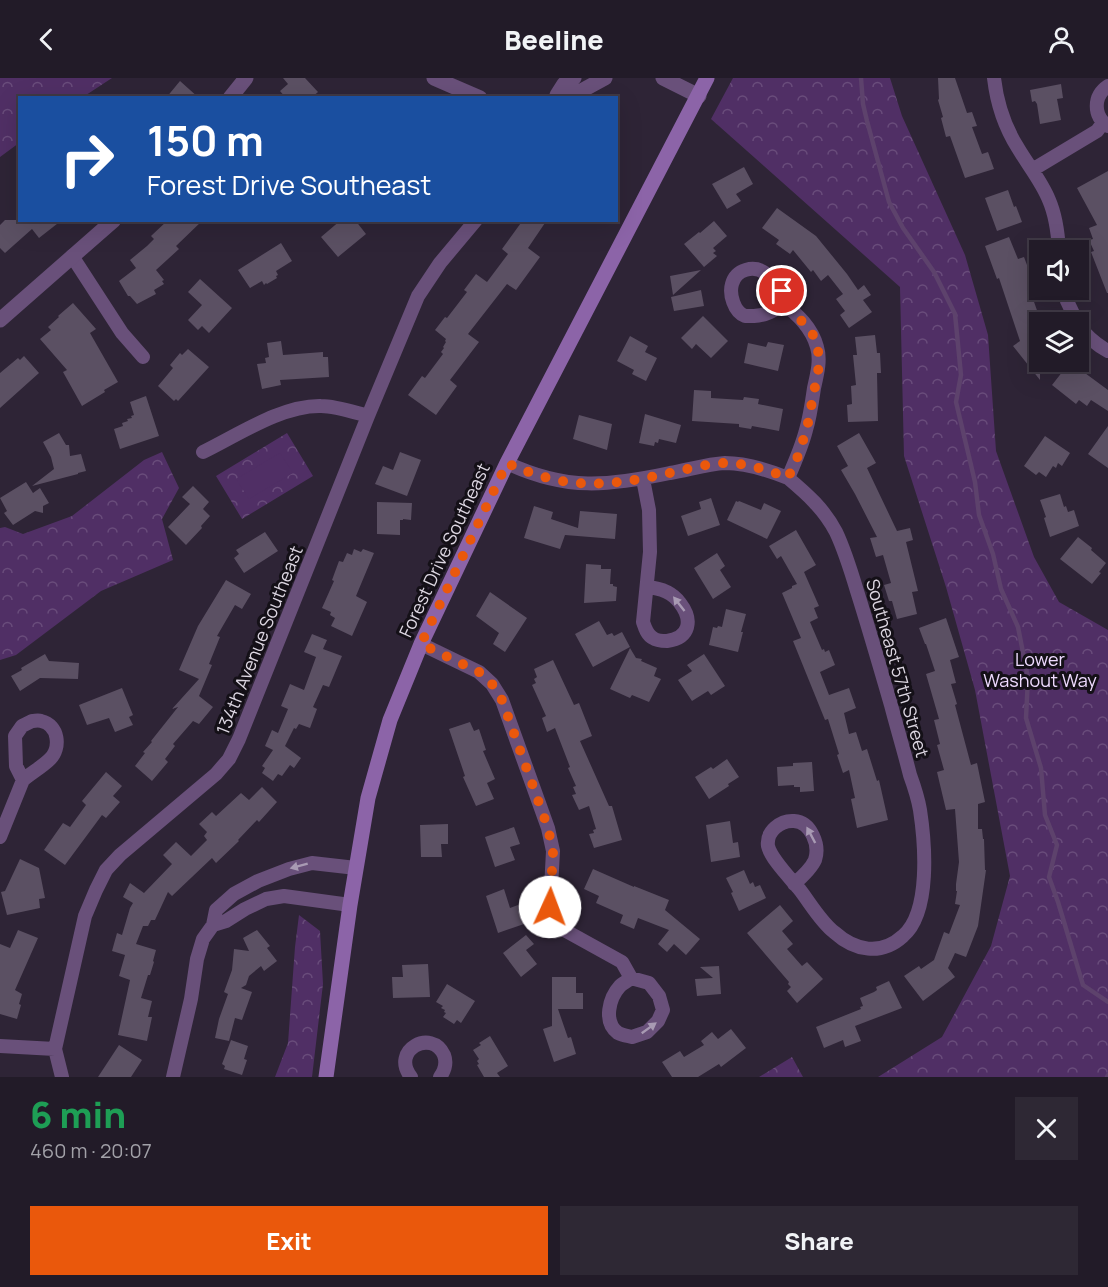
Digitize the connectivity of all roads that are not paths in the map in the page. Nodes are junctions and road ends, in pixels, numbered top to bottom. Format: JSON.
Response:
{"nodes":[{"id":1,"x":434,"y":78,"type":"edge"},
{"id":2,"x":574,"y":78,"type":"edge"},
{"id":3,"x":605,"y":78,"type":"edge"},
{"id":4,"x":663,"y":78,"type":"edge"},
{"id":5,"x":707,"y":78,"type":"edge"},
{"id":6,"x":994,"y":78,"type":"edge"},
{"id":7,"x":1108,"y":86,"type":"edge"},
{"id":8,"x":475,"y":96,"type":"edge"},
{"id":9,"x":554,"y":96,"type":"edge"},
{"id":10,"x":699,"y":96,"type":"junction"},
{"id":11,"x":1106,"y":125,"type":"edge"},
{"id":12,"x":1032,"y":170,"type":"junction"},
{"id":13,"x":112,"y":222,"type":"edge"},
{"id":14,"x":474,"y":222,"type":"edge"},
{"id":15,"x":1058,"y":240,"type":"edge"},
{"id":16,"x":72,"y":256,"type":"junction"},
{"id":17,"x":783,"y":303,"type":"dead end"},
{"id":18,"x":0,"y":320,"type":"edge"},
{"id":19,"x":1089,"y":339,"type":"edge"},
{"id":20,"x":1108,"y":351,"type":"edge"},
{"id":21,"x":143,"y":357,"type":"dead end"},
{"id":22,"x":368,"y":416,"type":"junction"},
{"id":23,"x":203,"y":452,"type":"dead end"},
{"id":24,"x":507,"y":463,"type":"junction"},
{"id":25,"x":788,"y":478,"type":"junction"},
{"id":26,"x":643,"y":479,"type":"junction"},
{"id":27,"x":647,"y":587,"type":"dead end"},
{"id":28,"x":421,"y":644,"type":"junction"},
{"id":29,"x":23,"y":780,"type":"dead end"},
{"id":30,"x":0,"y":837,"type":"edge"},
{"id":31,"x":356,"y":868,"type":"junction"},
{"id":32,"x":794,"y":884,"type":"dead end"},
{"id":33,"x":350,"y":904,"type":"junction"},
{"id":34,"x":213,"y":925,"type":"junction"},
{"id":35,"x":632,"y":978,"type":"junction"},
{"id":36,"x":0,"y":1046,"type":"edge"},
{"id":37,"x":55,"y":1049,"type":"junction"},
{"id":38,"x":62,"y":1077,"type":"edge"},
{"id":39,"x":173,"y":1077,"type":"edge"},
{"id":40,"x":326,"y":1077,"type":"edge"},
{"id":41,"x":411,"y":1077,"type":"edge"},
{"id":42,"x":440,"y":1077,"type":"edge"}],
"edges":[{"from":1,"to":8,"type":"street"},
{"from":2,"to":9,"type":"street"},
{"from":3,"to":9,"type":"street"},
{"from":4,"to":10,"type":"street"},
{"from":5,"to":10,"type":"main road","name":"Forest Drive Southeast"},
{"from":6,"to":12,"type":"street"},
{"from":7,"to":11,"type":"street"},
{"from":10,"to":24,"type":"main road","name":"Forest Drive Southeast"},
{"from":11,"to":12,"type":"street"},
{"from":12,"to":15,"type":"street"},
{"from":13,"to":16,"type":"street"},
{"from":14,"to":22,"type":"street","name":"134th Avenue Southeast"},
{"from":16,"to":18,"type":"street"},
{"from":16,"to":21,"type":"street"},
{"from":17,"to":25,"type":"street"},
{"from":19,"to":20,"type":"street"},
{"from":22,"to":23,"type":"street"},
{"from":22,"to":37,"type":"street","name":"134th Avenue Southeast"},
{"from":24,"to":26,"type":"street"},
{"from":24,"to":28,"type":"main road","name":"Forest Drive Southeast"},
{"from":25,"to":26,"type":"street"},
{"from":25,"to":32,"type":"street","name":"Southeast 57th Street"},
{"from":26,"to":27,"type":"street"},
{"from":28,"to":31,"type":"main road","name":"Forest Drive Southeast"},
{"from":28,"to":35,"type":"street"},
{"from":29,"to":30,"type":"street"},
{"from":31,"to":33,"type":"main road","name":"Forest Drive Southeast"},
{"from":31,"to":34,"type":"street","one_way":true},
{"from":33,"to":34,"type":"street"},
{"from":33,"to":40,"type":"main road","name":"Forest Drive Southeast"},
{"from":34,"to":39,"type":"street"},
{"from":35,"to":35,"type":"street","one_way":true},
{"from":36,"to":37,"type":"street"},
{"from":37,"to":38,"type":"street"},
{"from":41,"to":42,"type":"street"}]}
